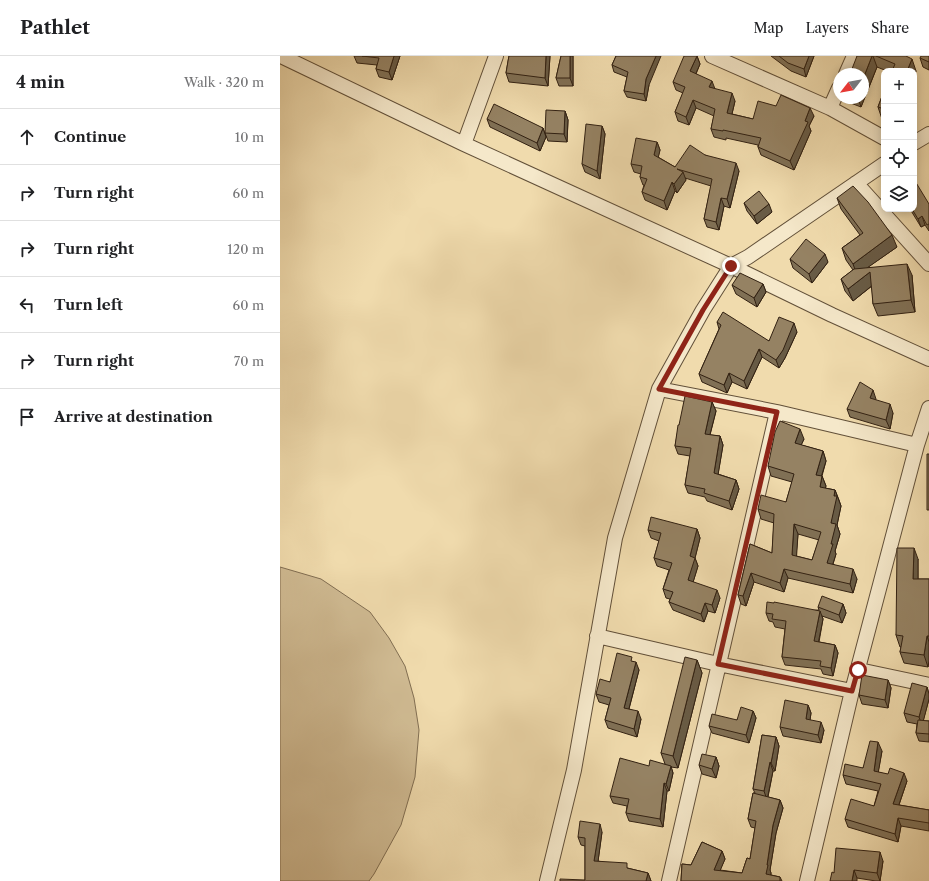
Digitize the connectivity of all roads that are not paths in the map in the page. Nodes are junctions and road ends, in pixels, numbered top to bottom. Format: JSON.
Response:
{"nodes":[{"id":1,"x":281,"y":56,"type":"edge"},
{"id":2,"x":496,"y":56,"type":"edge"},
{"id":3,"x":712,"y":56,"type":"edge"},
{"id":4,"x":854,"y":56,"type":"edge"},
{"id":5,"x":849,"y":68,"type":"edge"},
{"id":6,"x":833,"y":101,"type":"edge"},
{"id":7,"x":830,"y":108,"type":"junction"},
{"id":8,"x":929,"y":134,"type":"edge"},
{"id":9,"x":881,"y":136,"type":"edge"},
{"id":10,"x":917,"y":141,"type":"edge"},
{"id":11,"x":464,"y":144,"type":"junction"},
{"id":12,"x":881,"y":166,"type":"edge"},
{"id":13,"x":856,"y":183,"type":"junction"},
{"id":14,"x":929,"y":264,"type":"edge"},
{"id":15,"x":731,"y":266,"type":"junction"},
{"id":16,"x":929,"y":359,"type":"edge"},
{"id":17,"x":659,"y":389,"type":"junction"},
{"id":18,"x":929,"y":408,"type":"edge"},
{"id":19,"x":777,"y":412,"type":"junction"},
{"id":20,"x":917,"y":445,"type":"junction"},
{"id":21,"x":596,"y":636,"type":"junction"},
{"id":22,"x":718,"y":664,"type":"junction"},
{"id":23,"x":858,"y":670,"type":"junction"},
{"id":24,"x":929,"y":685,"type":"edge"},
{"id":25,"x":852,"y":691,"type":"junction"},
{"id":26,"x":547,"y":881,"type":"edge"},
{"id":27,"x":669,"y":881,"type":"edge"},
{"id":28,"x":807,"y":881,"type":"edge"}],
"edges":[{"from":1,"to":11,"type":"street"},
{"from":2,"to":11,"type":"street"},
{"from":3,"to":7,"type":"street"},
{"from":4,"to":5,"type":"street"},
{"from":6,"to":7,"type":"street"},
{"from":7,"to":9,"type":"street"},
{"from":8,"to":10,"type":"street"},
{"from":11,"to":15,"type":"street"},
{"from":12,"to":13,"type":"street"},
{"from":13,"to":14,"type":"street"},
{"from":13,"to":15,"type":"street"},
{"from":15,"to":16,"type":"street"},
{"from":15,"to":17,"type":"street"},
{"from":17,"to":19,"type":"street"},
{"from":17,"to":21,"type":"street"},
{"from":18,"to":20,"type":"street"},
{"from":19,"to":20,"type":"street"},
{"from":19,"to":22,"type":"street"},
{"from":20,"to":23,"type":"street"},
{"from":21,"to":22,"type":"street"},
{"from":21,"to":26,"type":"street"},
{"from":22,"to":25,"type":"street"},
{"from":22,"to":27,"type":"street"},
{"from":23,"to":24,"type":"street"},
{"from":23,"to":25,"type":"street"},
{"from":25,"to":28,"type":"street"}]}
